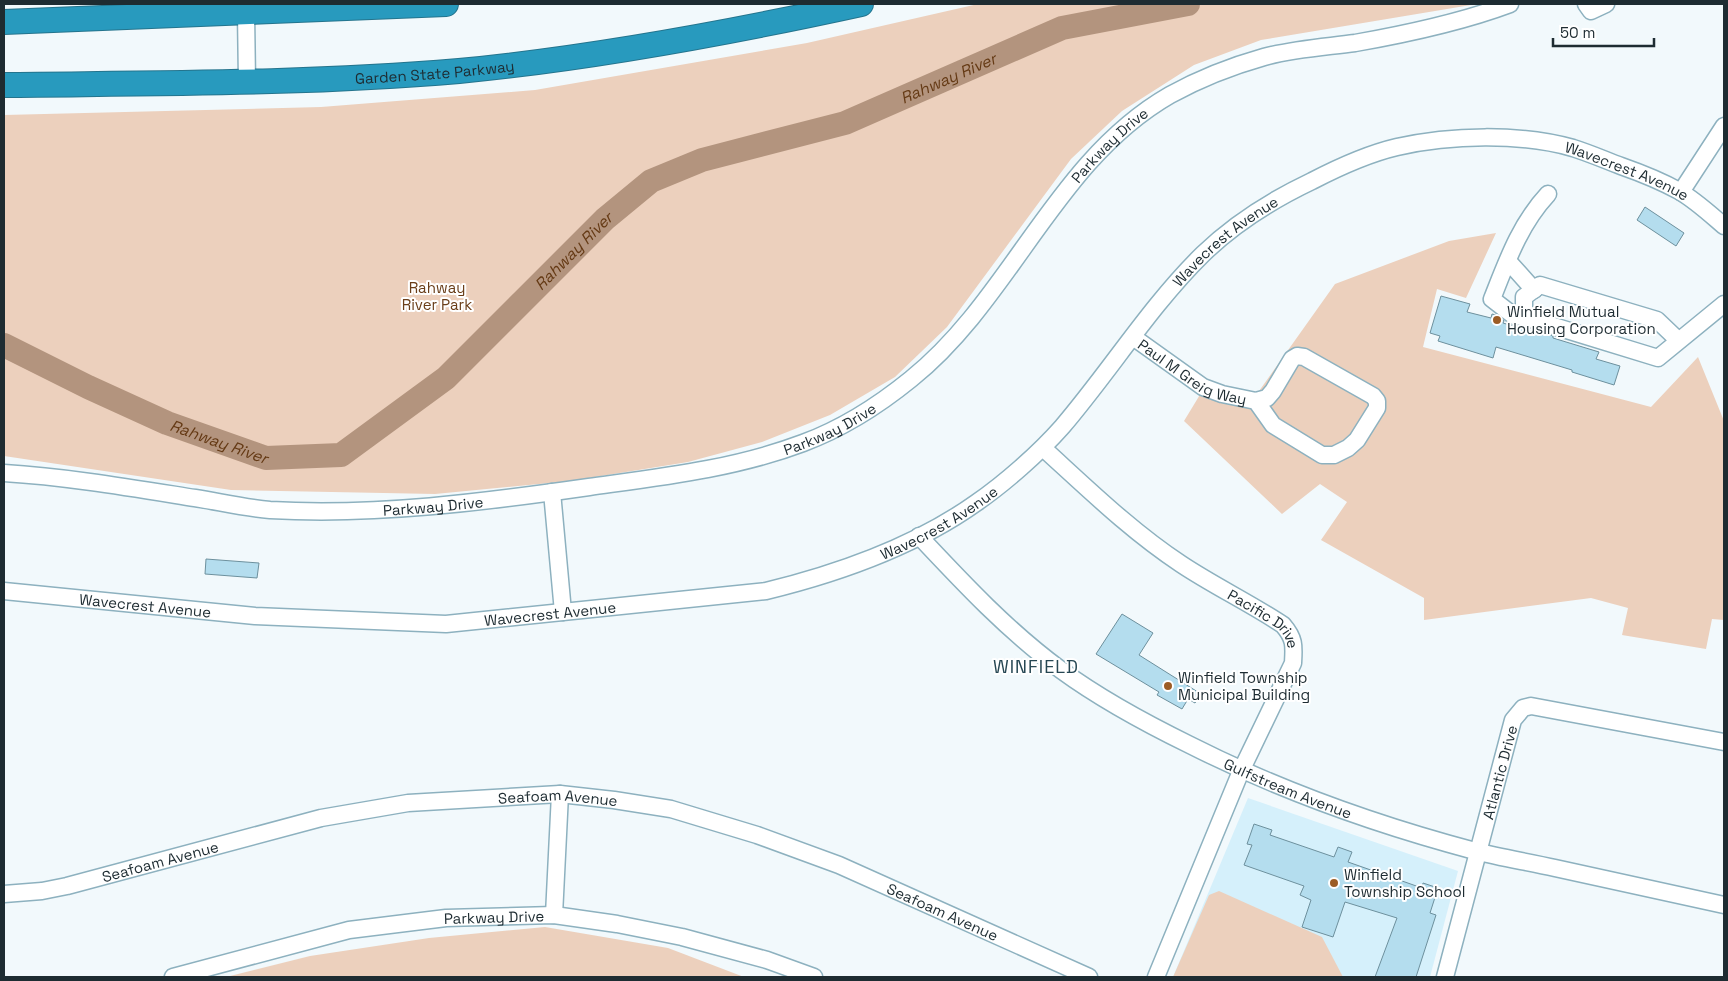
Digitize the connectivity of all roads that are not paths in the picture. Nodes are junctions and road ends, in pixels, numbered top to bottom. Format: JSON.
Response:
{"nodes":[{"id":1,"x":136,"y":4,"type":"edge"},
{"id":2,"x":446,"y":4,"type":"edge"},
{"id":3,"x":861,"y":4,"type":"edge"},
{"id":4,"x":1586,"y":4,"type":"edge"},
{"id":5,"x":1606,"y":4,"type":"edge"},
{"id":6,"x":1502,"y":5,"type":"edge"},
{"id":7,"x":246,"y":13,"type":"junction"},
{"id":8,"x":4,"y":22,"type":"edge"},
{"id":9,"x":247,"y":82,"type":"junction"},
{"id":10,"x":4,"y":85,"type":"edge"},
{"id":11,"x":1724,"y":126,"type":"edge"},
{"id":12,"x":1681,"y":192,"type":"junction"},
{"id":13,"x":1548,"y":194,"type":"dead end"},
{"id":14,"x":1724,"y":226,"type":"edge"},
{"id":15,"x":1508,"y":261,"type":"junction"},
{"id":16,"x":1534,"y":290,"type":"junction"},
{"id":17,"x":1724,"y":304,"type":"edge"},
{"id":18,"x":1524,"y":317,"type":"junction"},
{"id":19,"x":1132,"y":337,"type":"junction"},
{"id":20,"x":1679,"y":341,"type":"junction"},
{"id":21,"x":1256,"y":401,"type":"junction"},
{"id":22,"x":1043,"y":448,"type":"junction"},
{"id":23,"x":4,"y":473,"type":"edge"},
{"id":24,"x":552,"y":492,"type":"junction"},
{"id":25,"x":919,"y":536,"type":"junction"},
{"id":26,"x":4,"y":591,"type":"edge"},
{"id":27,"x":563,"y":612,"type":"junction"},
{"id":28,"x":1724,"y":742,"type":"edge"},
{"id":29,"x":1241,"y":771,"type":"junction"},
{"id":30,"x":560,"y":794,"type":"junction"},
{"id":31,"x":1477,"y":851,"type":"junction"},
{"id":32,"x":4,"y":894,"type":"edge"},
{"id":33,"x":1724,"y":905,"type":"edge"},
{"id":34,"x":554,"y":915,"type":"junction"},
{"id":35,"x":173,"y":977,"type":"edge"},
{"id":36,"x":814,"y":977,"type":"edge"},
{"id":37,"x":1088,"y":977,"type":"edge"},
{"id":38,"x":1156,"y":977,"type":"edge"},
{"id":39,"x":1444,"y":977,"type":"edge"}],
"edges":[{"from":1,"to":7,"type":"street"},
{"from":2,"to":7,"type":"highway"},
{"from":3,"to":9,"type":"highway","name":"Garden State Parkway"},
{"from":4,"to":5,"type":"street"},
{"from":6,"to":24,"type":"street","name":"Parkway Drive"},
{"from":7,"to":8,"type":"highway"},
{"from":7,"to":9,"type":"street"},
{"from":9,"to":10,"type":"highway","name":"Garden State Parkway"},
{"from":11,"to":12,"type":"street"},
{"from":12,"to":14,"type":"street","name":"Wavecrest Avenue"},
{"from":12,"to":19,"type":"street","name":"Wavecrest Avenue"},
{"from":13,"to":15,"type":"street"},
{"from":15,"to":16,"type":"street"},
{"from":15,"to":18,"type":"street"},
{"from":16,"to":18,"type":"street"},
{"from":16,"to":20,"type":"street"},
{"from":17,"to":20,"type":"street"},
{"from":18,"to":20,"type":"street"},
{"from":19,"to":21,"type":"street","name":"Paul M Greig Way"},
{"from":19,"to":22,"type":"street","name":"Wavecrest Avenue"},
{"from":21,"to":21,"type":"street"},
{"from":22,"to":25,"type":"street","name":"Wavecrest Avenue"},
{"from":22,"to":29,"type":"street","name":"Pacific Drive"},
{"from":23,"to":24,"type":"street","name":"Parkway Drive"},
{"from":24,"to":27,"type":"street"},
{"from":25,"to":27,"type":"street","name":"Wavecrest Avenue"},
{"from":25,"to":29,"type":"street","name":"Gulfstream Avenue"},
{"from":26,"to":27,"type":"street","name":"Wavecrest Avenue"},
{"from":28,"to":31,"type":"street","name":"Atlantic Drive"},
{"from":29,"to":31,"type":"street","name":"Gulfstream Avenue"},
{"from":29,"to":38,"type":"street","name":"Pacific Drive"},
{"from":30,"to":32,"type":"street","name":"Seafoam Avenue"},
{"from":30,"to":34,"type":"street"},
{"from":30,"to":37,"type":"street","name":"Seafoam Avenue"},
{"from":31,"to":33,"type":"street","name":"Gulfstream Avenue"},
{"from":31,"to":39,"type":"street","name":"Atlantic Drive"},
{"from":34,"to":35,"type":"street","name":"Parkway Drive"},
{"from":34,"to":36,"type":"street","name":"Parkway Drive"}]}
